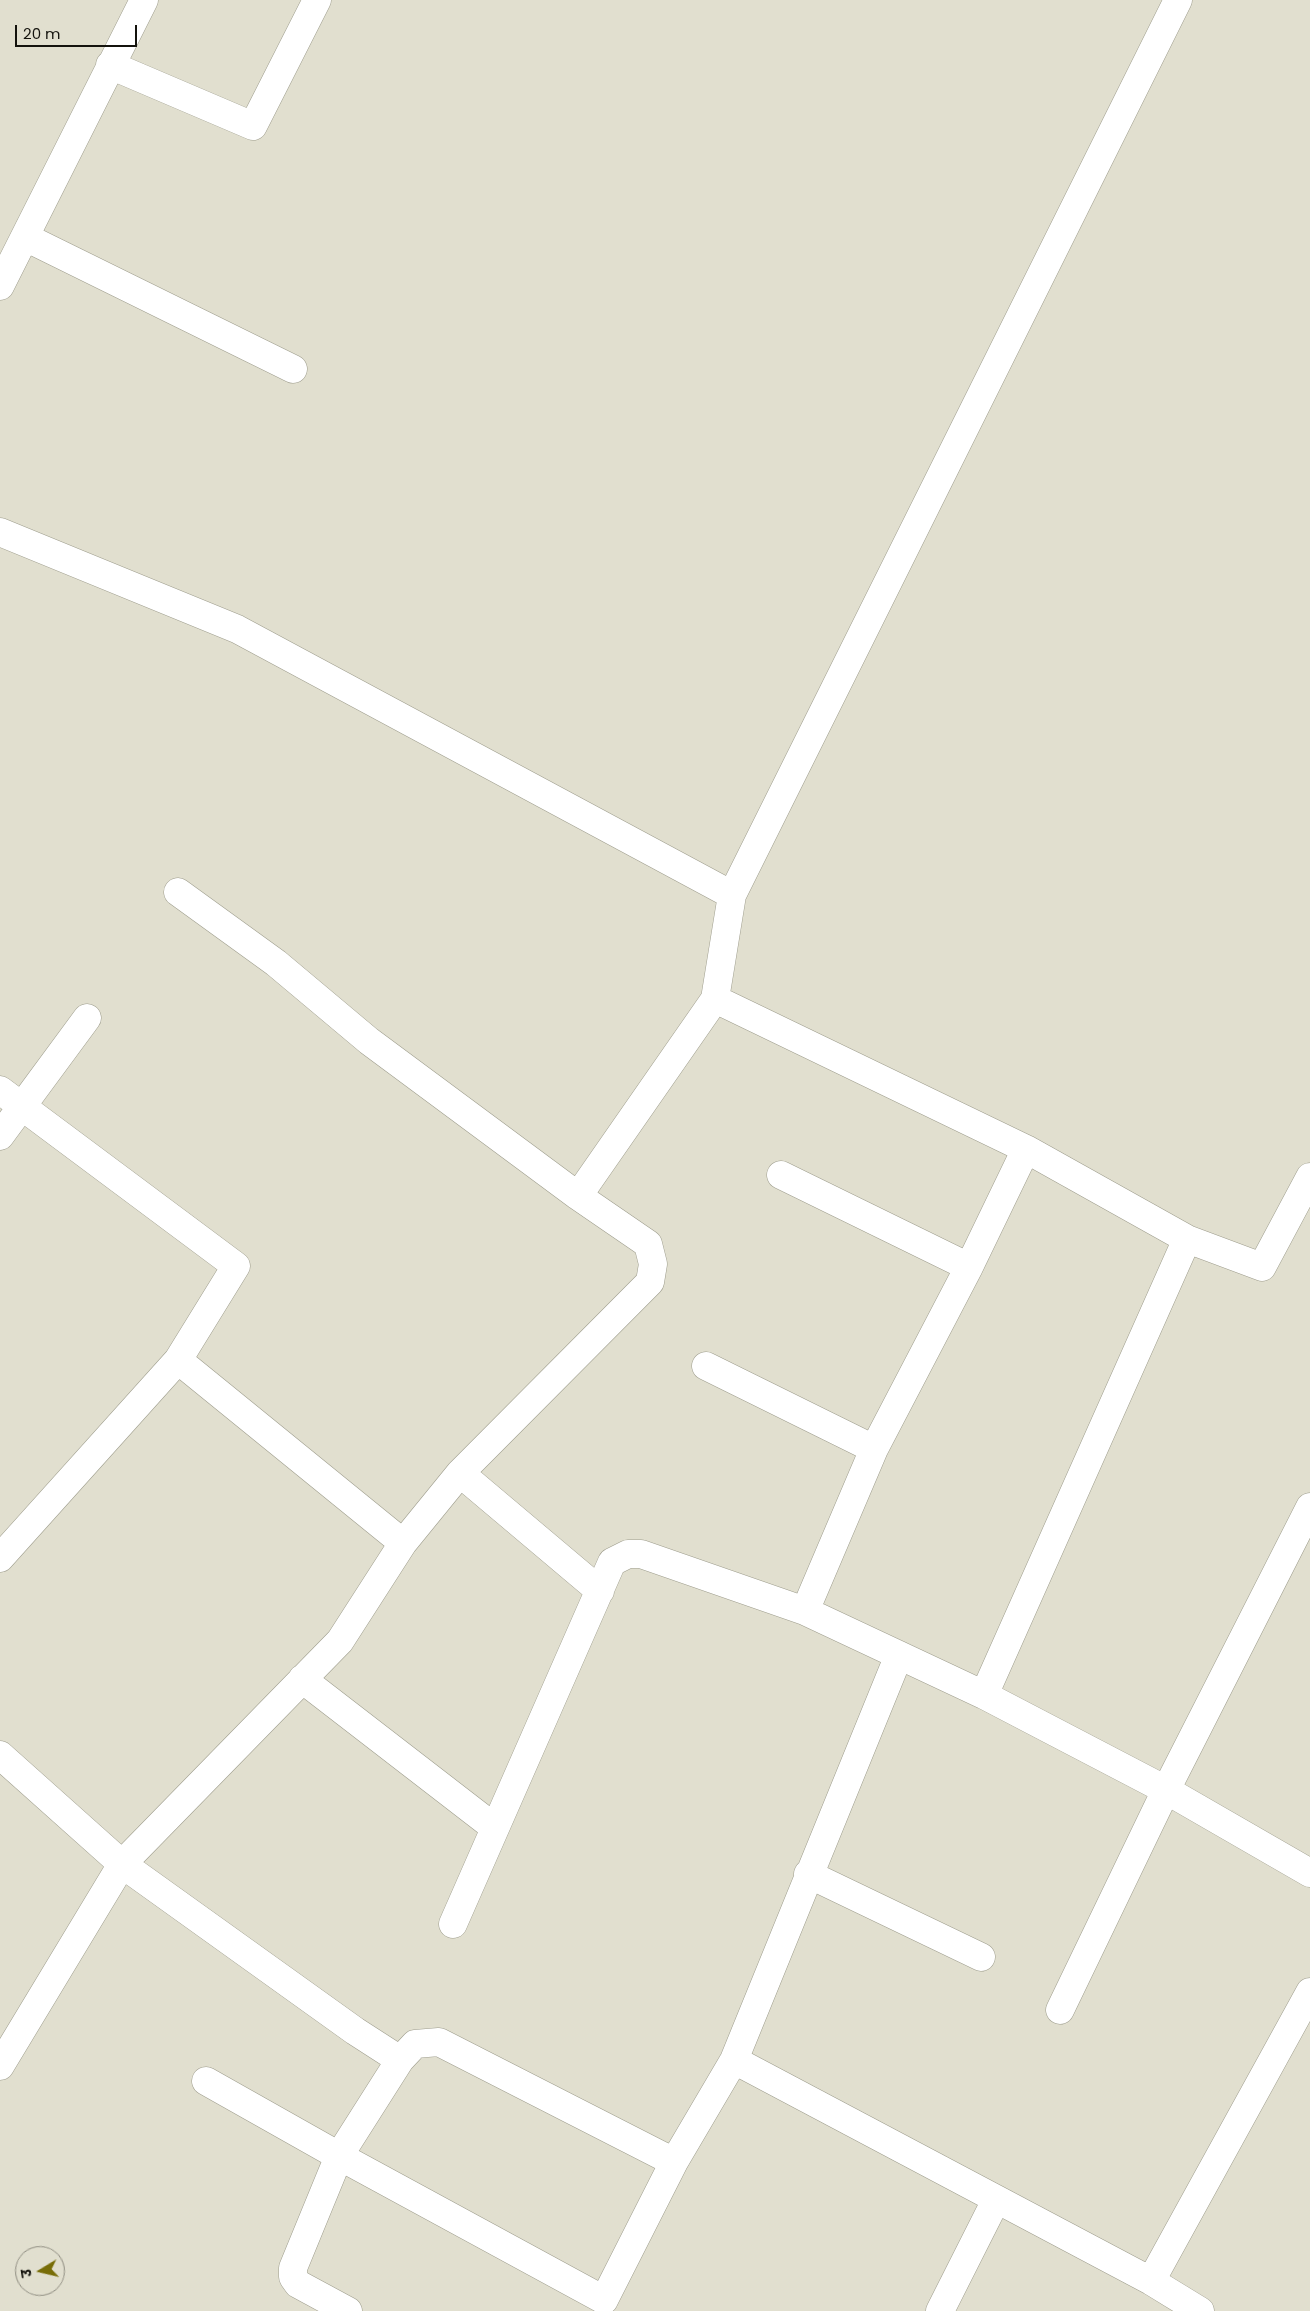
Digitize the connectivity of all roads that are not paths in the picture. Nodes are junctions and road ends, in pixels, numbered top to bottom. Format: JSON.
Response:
{"nodes":[{"id":1,"x":144,"y":0,"type":"edge"},
{"id":2,"x":317,"y":0,"type":"edge"},
{"id":3,"x":1178,"y":0,"type":"edge"},
{"id":4,"x":110,"y":66,"type":"junction"},
{"id":5,"x":25,"y":237,"type":"junction"},
{"id":6,"x":0,"y":286,"type":"edge"},
{"id":7,"x":293,"y":369,"type":"dead end"},
{"id":8,"x":0,"y":532,"type":"edge"},
{"id":9,"x":178,"y":892,"type":"dead end"},
{"id":10,"x":732,"y":895,"type":"junction"},
{"id":11,"x":715,"y":999,"type":"junction"},
{"id":12,"x":87,"y":1018,"type":"dead end"},
{"id":13,"x":10,"y":1098,"type":"edge"},
{"id":14,"x":0,"y":1136,"type":"edge"},
{"id":15,"x":1026,"y":1150,"type":"junction"},
{"id":16,"x":781,"y":1175,"type":"dead end"},
{"id":17,"x":1310,"y":1177,"type":"edge"},
{"id":18,"x":578,"y":1196,"type":"junction"},
{"id":19,"x":1187,"y":1239,"type":"junction"},
{"id":20,"x":969,"y":1267,"type":"junction"},
{"id":21,"x":178,"y":1360,"type":"junction"},
{"id":22,"x":706,"y":1366,"type":"dead end"},
{"id":23,"x":874,"y":1450,"type":"junction"},
{"id":24,"x":460,"y":1473,"type":"junction"},
{"id":25,"x":1310,"y":1507,"type":"edge"},
{"id":26,"x":403,"y":1543,"type":"junction"},
{"id":27,"x":0,"y":1558,"type":"edge"},
{"id":28,"x":600,"y":1591,"type":"junction"},
{"id":29,"x":805,"y":1611,"type":"junction"},
{"id":30,"x":899,"y":1655,"type":"junction"},
{"id":31,"x":302,"y":1679,"type":"junction"},
{"id":32,"x":984,"y":1694,"type":"junction"},
{"id":33,"x":0,"y":1755,"type":"edge"},
{"id":34,"x":1166,"y":1790,"type":"junction"},
{"id":35,"x":495,"y":1828,"type":"junction"},
{"id":36,"x":122,"y":1864,"type":"junction"},
{"id":37,"x":1310,"y":1873,"type":"edge"},
{"id":38,"x":808,"y":1874,"type":"junction"},
{"id":39,"x":452,"y":1924,"type":"dead end"},
{"id":40,"x":981,"y":1957,"type":"dead end"},
{"id":41,"x":1310,"y":1992,"type":"edge"},
{"id":42,"x":1060,"y":2010,"type":"dead end"},
{"id":43,"x":400,"y":2060,"type":"junction"},
{"id":44,"x":734,"y":2060,"type":"junction"},
{"id":45,"x":0,"y":2066,"type":"edge"},
{"id":46,"x":206,"y":2081,"type":"dead end"},
{"id":47,"x":339,"y":2156,"type":"junction"},
{"id":48,"x":674,"y":2162,"type":"junction"},
{"id":49,"x":996,"y":2200,"type":"junction"},
{"id":50,"x":1151,"y":2281,"type":"junction"},
{"id":51,"x":610,"y":2307,"type":"edge"},
{"id":52,"x":348,"y":2311,"type":"edge"},
{"id":53,"x":940,"y":2311,"type":"edge"},
{"id":54,"x":1200,"y":2311,"type":"edge"}],
"edges":[{"from":1,"to":4,"type":"street"},
{"from":2,"to":4,"type":"street"},
{"from":3,"to":10,"type":"street"},
{"from":4,"to":5,"type":"street"},
{"from":5,"to":6,"type":"street"},
{"from":5,"to":7,"type":"street"},
{"from":8,"to":10,"type":"street"},
{"from":9,"to":18,"type":"street"},
{"from":10,"to":11,"type":"street"},
{"from":11,"to":15,"type":"street"},
{"from":11,"to":18,"type":"street"},
{"from":12,"to":13,"type":"street"},
{"from":13,"to":14,"type":"street"},
{"from":13,"to":21,"type":"street"},
{"from":15,"to":19,"type":"street"},
{"from":15,"to":20,"type":"street"},
{"from":16,"to":20,"type":"street"},
{"from":17,"to":19,"type":"street"},
{"from":18,"to":24,"type":"street"},
{"from":19,"to":32,"type":"street"},
{"from":20,"to":23,"type":"street"},
{"from":21,"to":26,"type":"street"},
{"from":21,"to":27,"type":"street"},
{"from":22,"to":23,"type":"street"},
{"from":23,"to":29,"type":"street"},
{"from":24,"to":26,"type":"street"},
{"from":24,"to":28,"type":"street"},
{"from":25,"to":34,"type":"street"},
{"from":26,"to":31,"type":"street"},
{"from":28,"to":29,"type":"street"},
{"from":28,"to":35,"type":"street"},
{"from":29,"to":30,"type":"street"},
{"from":30,"to":32,"type":"street"},
{"from":30,"to":38,"type":"street"},
{"from":31,"to":35,"type":"street"},
{"from":31,"to":36,"type":"street"},
{"from":32,"to":34,"type":"street"},
{"from":33,"to":36,"type":"street"},
{"from":34,"to":37,"type":"street"},
{"from":34,"to":42,"type":"street"},
{"from":35,"to":39,"type":"street"},
{"from":36,"to":43,"type":"street"},
{"from":36,"to":45,"type":"street"},
{"from":38,"to":40,"type":"street"},
{"from":38,"to":44,"type":"street"},
{"from":41,"to":50,"type":"street"},
{"from":43,"to":47,"type":"street"},
{"from":43,"to":48,"type":"street"},
{"from":44,"to":48,"type":"street"},
{"from":44,"to":49,"type":"street"},
{"from":46,"to":47,"type":"street"},
{"from":47,"to":51,"type":"street"},
{"from":47,"to":52,"type":"street"},
{"from":48,"to":51,"type":"street"},
{"from":49,"to":50,"type":"street"},
{"from":49,"to":53,"type":"street"},
{"from":50,"to":54,"type":"street"}]}
